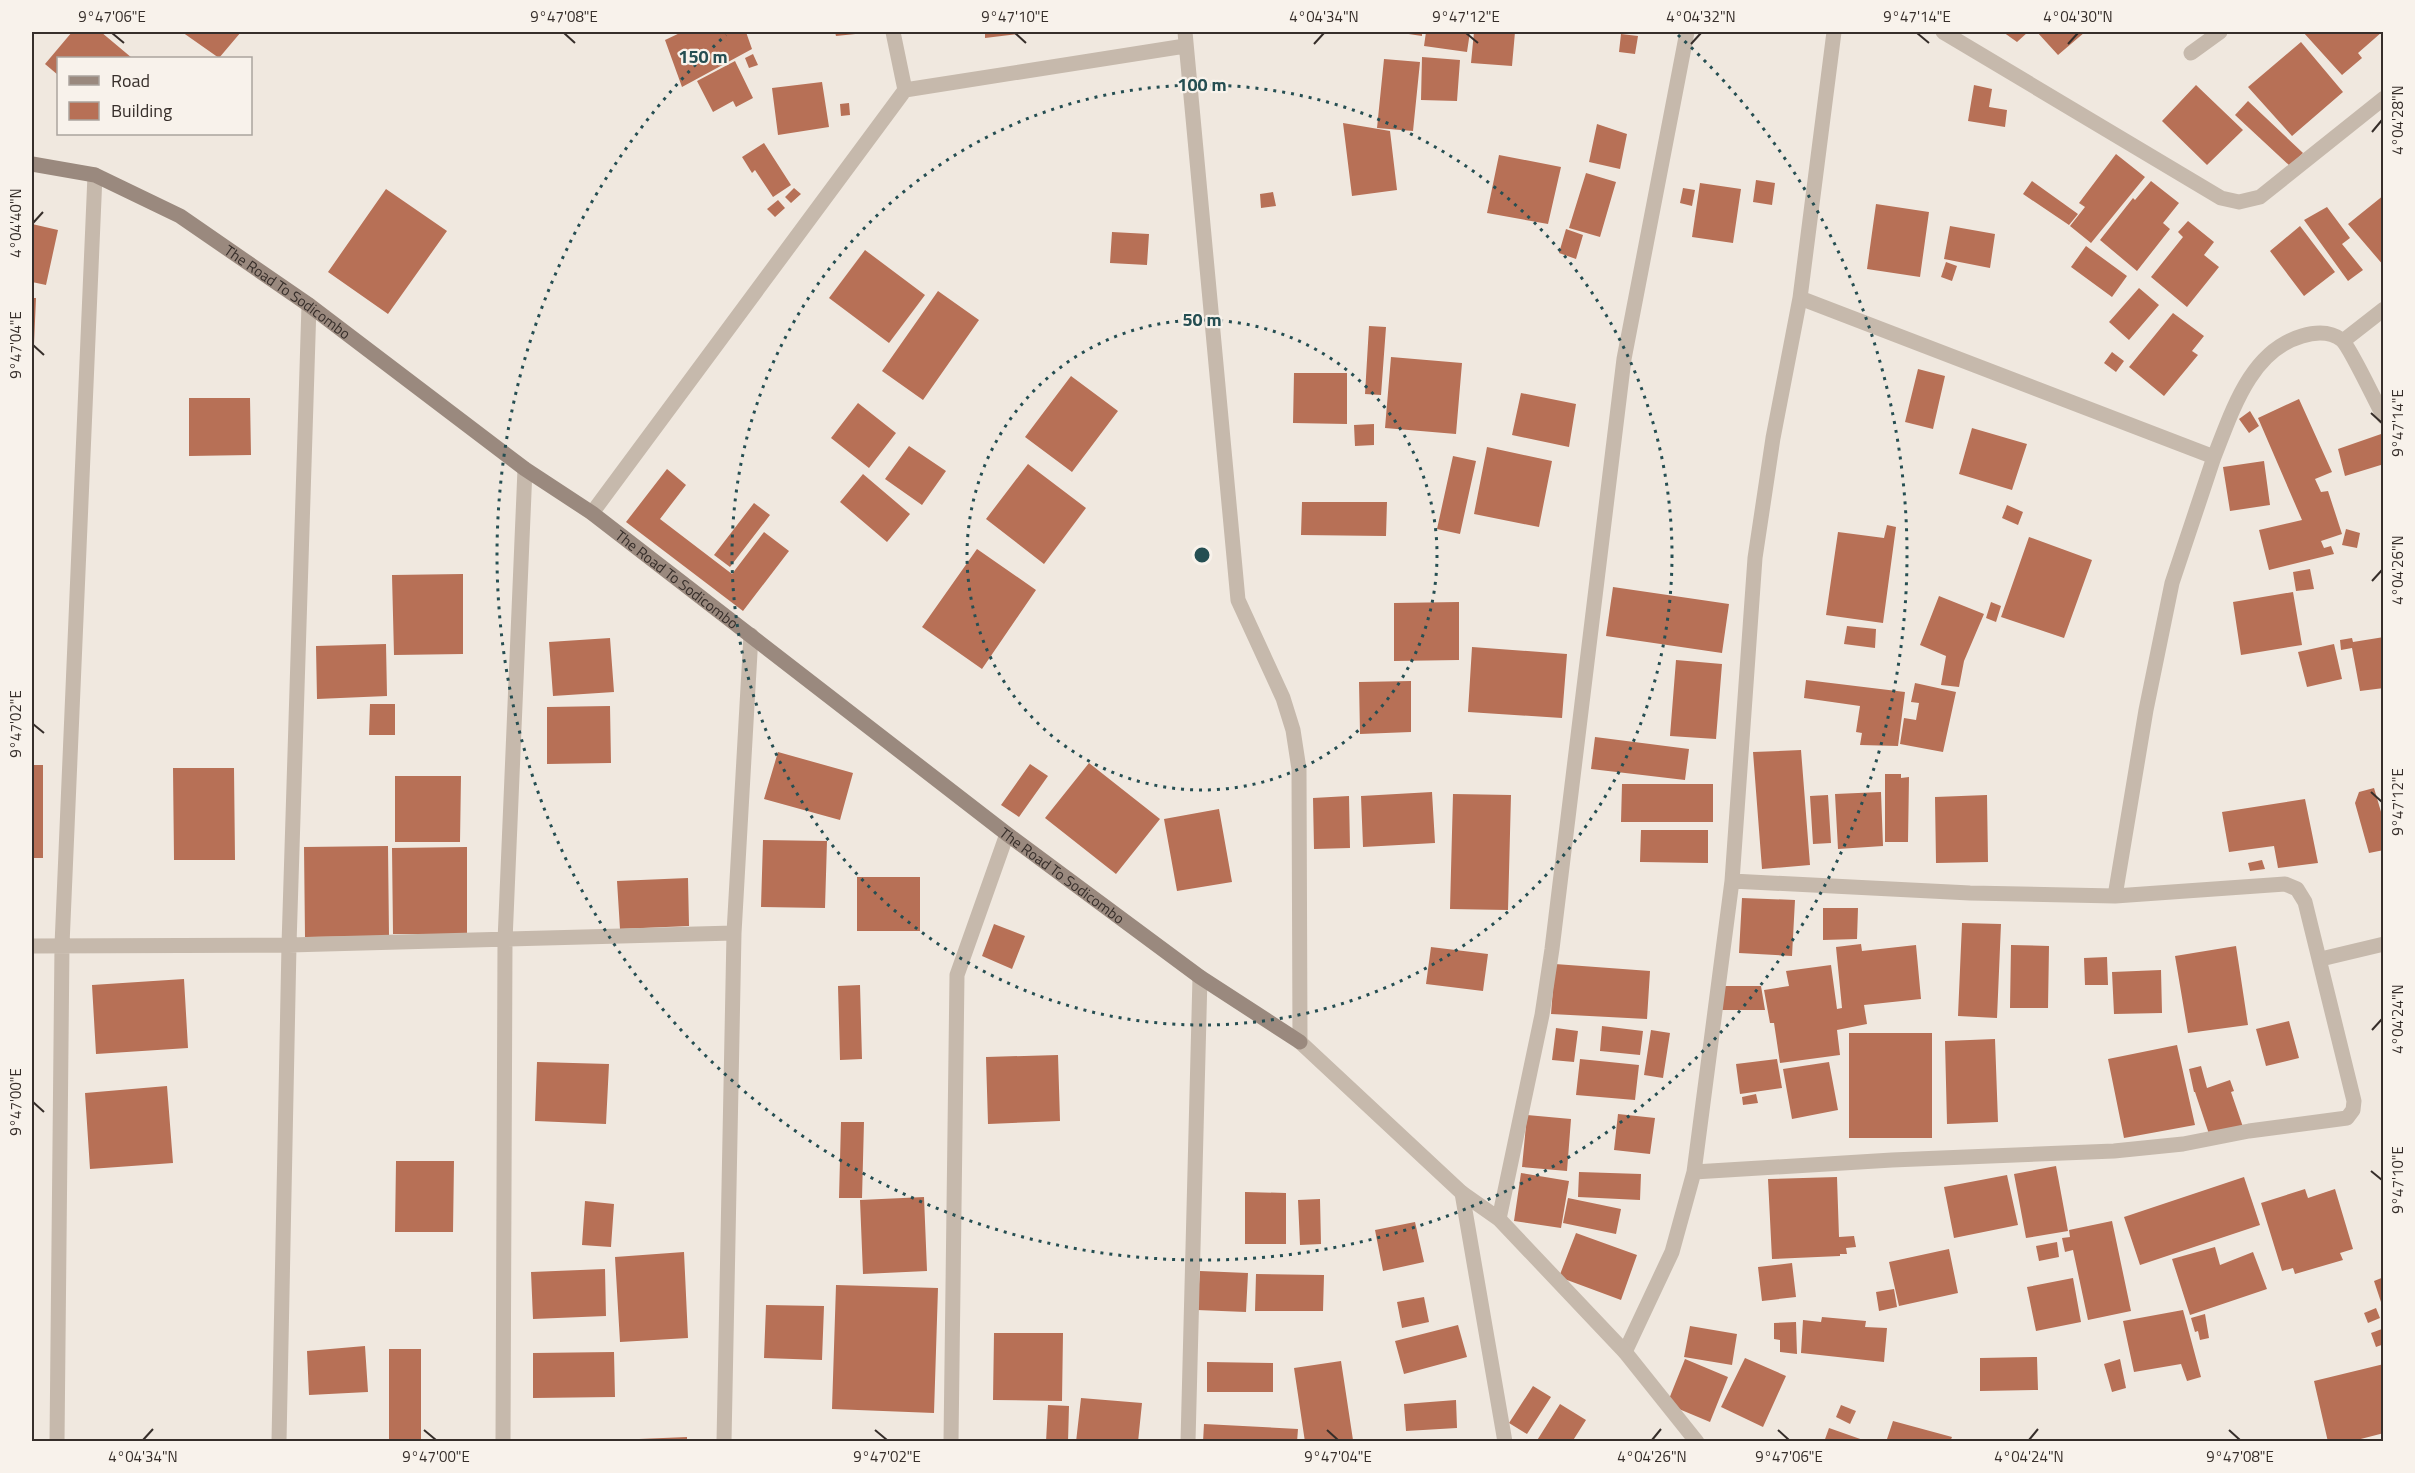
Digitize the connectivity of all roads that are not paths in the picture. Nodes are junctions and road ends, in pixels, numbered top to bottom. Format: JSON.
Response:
{"nodes":[{"id":1,"x":893,"y":32,"type":"edge"},
{"id":2,"x":1686,"y":32,"type":"edge"},
{"id":3,"x":1834,"y":32,"type":"edge"},
{"id":4,"x":1943,"y":32,"type":"edge"},
{"id":5,"x":2220,"y":32,"type":"edge"},
{"id":6,"x":1185,"y":39,"type":"edge"},
{"id":7,"x":2191,"y":52,"type":"dead end"},
{"id":8,"x":905,"y":90,"type":"junction"},
{"id":9,"x":2384,"y":98,"type":"edge"},
{"id":10,"x":32,"y":164,"type":"edge"},
{"id":11,"x":95,"y":175,"type":"junction"},
{"id":12,"x":1800,"y":298,"type":"junction"},
{"id":13,"x":309,"y":305,"type":"junction"},
{"id":14,"x":2384,"y":309,"type":"edge"},
{"id":15,"x":2343,"y":341,"type":"junction"},
{"id":16,"x":2384,"y":417,"type":"edge"},
{"id":17,"x":2214,"y":457,"type":"junction"},
{"id":18,"x":525,"y":469,"type":"junction"},
{"id":19,"x":592,"y":513,"type":"junction"},
{"id":20,"x":751,"y":635,"type":"junction"},
{"id":21,"x":1006,"y":834,"type":"junction"},
{"id":22,"x":1732,"y":881,"type":"junction"},
{"id":23,"x":2115,"y":896,"type":"junction"},
{"id":24,"x":734,"y":933,"type":"junction"},
{"id":25,"x":505,"y":941,"type":"junction"},
{"id":26,"x":2384,"y":944,"type":"edge"},
{"id":27,"x":62,"y":945,"type":"junction"},
{"id":28,"x":289,"y":945,"type":"junction"},
{"id":29,"x":32,"y":946,"type":"edge"},
{"id":30,"x":2320,"y":959,"type":"junction"},
{"id":31,"x":1200,"y":977,"type":"junction"},
{"id":32,"x":1300,"y":1041,"type":"junction"},
{"id":33,"x":1694,"y":1172,"type":"junction"},
{"id":34,"x":1462,"y":1193,"type":"junction"},
{"id":35,"x":1499,"y":1219,"type":"junction"},
{"id":36,"x":1625,"y":1352,"type":"junction"},
{"id":37,"x":57,"y":1442,"type":"edge"},
{"id":38,"x":279,"y":1442,"type":"edge"},
{"id":39,"x":503,"y":1442,"type":"edge"},
{"id":40,"x":724,"y":1442,"type":"edge"},
{"id":41,"x":951,"y":1442,"type":"edge"},
{"id":42,"x":1188,"y":1442,"type":"edge"},
{"id":43,"x":1505,"y":1442,"type":"edge"},
{"id":44,"x":1697,"y":1442,"type":"edge"}],
"edges":[{"from":1,"to":8,"type":"street"},
{"from":2,"to":35,"type":"street"},
{"from":3,"to":12,"type":"street"},
{"from":4,"to":9,"type":"street"},
{"from":5,"to":7,"type":"street"},
{"from":6,"to":8,"type":"street"},
{"from":6,"to":32,"type":"street"},
{"from":8,"to":19,"type":"street"},
{"from":10,"to":11,"type":"main road","name":"The Road To Sodicombo"},
{"from":11,"to":13,"type":"main road","name":"The Road To Sodicombo"},
{"from":11,"to":27,"type":"street"},
{"from":12,"to":17,"type":"street"},
{"from":12,"to":22,"type":"street"},
{"from":13,"to":18,"type":"main road","name":"The Road To Sodicombo"},
{"from":13,"to":28,"type":"street"},
{"from":14,"to":15,"type":"street"},
{"from":15,"to":16,"type":"street"},
{"from":15,"to":17,"type":"street"},
{"from":17,"to":23,"type":"street"},
{"from":18,"to":19,"type":"main road","name":"The Road To Sodicombo"},
{"from":18,"to":25,"type":"street"},
{"from":19,"to":20,"type":"main road","name":"The Road To Sodicombo"},
{"from":20,"to":21,"type":"main road","name":"The Road To Sodicombo"},
{"from":20,"to":24,"type":"street"},
{"from":21,"to":31,"type":"main road","name":"The Road To Sodicombo"},
{"from":21,"to":41,"type":"street"},
{"from":22,"to":23,"type":"street"},
{"from":22,"to":33,"type":"street"},
{"from":23,"to":30,"type":"street"},
{"from":24,"to":25,"type":"street"},
{"from":24,"to":40,"type":"street"},
{"from":25,"to":28,"type":"street"},
{"from":25,"to":39,"type":"street"},
{"from":26,"to":30,"type":"street"},
{"from":27,"to":28,"type":"street"},
{"from":27,"to":29,"type":"street"},
{"from":27,"to":37,"type":"street"},
{"from":28,"to":38,"type":"street"},
{"from":30,"to":33,"type":"street"},
{"from":31,"to":32,"type":"main road","name":"The Road To Sodicombo"},
{"from":31,"to":42,"type":"street"},
{"from":32,"to":34,"type":"street"},
{"from":33,"to":36,"type":"street"},
{"from":34,"to":35,"type":"street"},
{"from":34,"to":43,"type":"street"},
{"from":35,"to":36,"type":"street"},
{"from":36,"to":44,"type":"street"}]}
